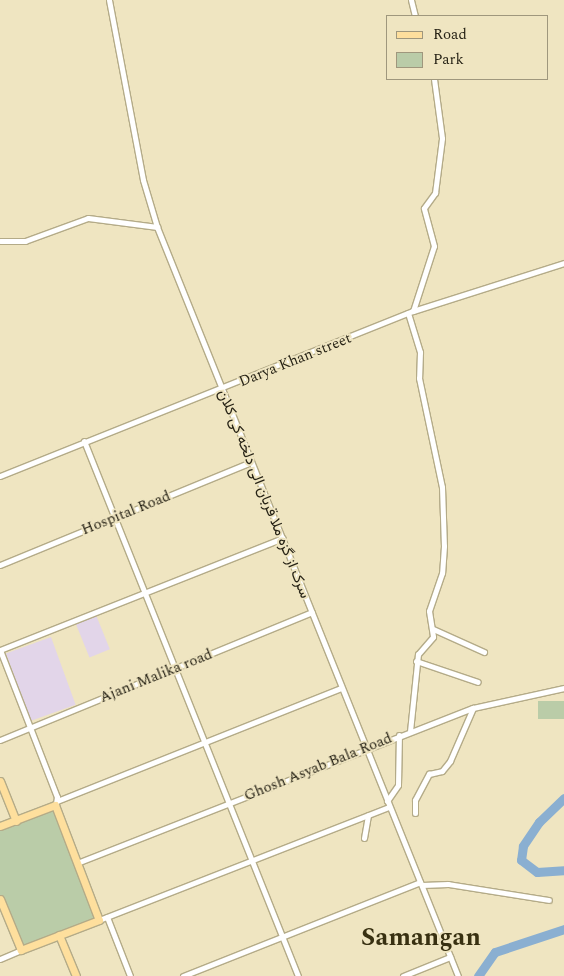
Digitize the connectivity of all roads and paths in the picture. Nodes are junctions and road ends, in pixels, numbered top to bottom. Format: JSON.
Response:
{"nodes":[{"id":1,"x":109,"y":0,"type":"edge"},
{"id":2,"x":411,"y":0,"type":"edge"},
{"id":3,"x":415,"y":15,"type":"edge"},
{"id":4,"x":434,"y":80,"type":"edge"},
{"id":5,"x":157,"y":227,"type":"junction"},
{"id":6,"x":0,"y":241,"type":"edge"},
{"id":7,"x":564,"y":263,"type":"edge"},
{"id":8,"x":411,"y":312,"type":"junction"},
{"id":9,"x":222,"y":389,"type":"junction"},
{"id":10,"x":84,"y":441,"type":"junction"},
{"id":11,"x":251,"y":462,"type":"junction"},
{"id":12,"x":0,"y":476,"type":"edge"},
{"id":13,"x":112,"y":519,"type":"junction"},
{"id":14,"x":283,"y":538,"type":"junction"},
{"id":15,"x":0,"y":565,"type":"edge"},
{"id":16,"x":144,"y":595,"type":"junction"},
{"id":17,"x":312,"y":612,"type":"junction"},
{"id":18,"x":433,"y":629,"type":"junction"},
{"id":19,"x":0,"y":650,"type":"edge"},
{"id":20,"x":484,"y":652,"type":"dead end"},
{"id":21,"x":416,"y":661,"type":"junction"},
{"id":22,"x":176,"y":668,"type":"junction"},
{"id":23,"x":478,"y":682,"type":"dead end"},
{"id":24,"x":341,"y":688,"type":"junction"},
{"id":25,"x":564,"y":688,"type":"edge"},
{"id":26,"x":473,"y":708,"type":"junction"},
{"id":27,"x":29,"y":728,"type":"junction"},
{"id":28,"x":410,"y":731,"type":"junction"},
{"id":29,"x":399,"y":735,"type":"junction"},
{"id":30,"x":0,"y":740,"type":"edge"},
{"id":31,"x":204,"y":743,"type":"junction"},
{"id":32,"x":367,"y":747,"type":"junction"},
{"id":33,"x":0,"y":782,"type":"edge"},
{"id":34,"x":387,"y":801,"type":"junction"},
{"id":35,"x":56,"y":803,"type":"junction"},
{"id":36,"x":227,"y":804,"type":"junction"},
{"id":37,"x":389,"y":807,"type":"junction"},
{"id":38,"x":415,"y":813,"type":"dead end"},
{"id":39,"x":368,"y":815,"type":"junction"},
{"id":40,"x":16,"y":821,"type":"junction"},
{"id":41,"x":0,"y":826,"type":"edge"},
{"id":42,"x":364,"y":838,"type":"dead end"},
{"id":43,"x":77,"y":862,"type":"junction"},
{"id":44,"x":251,"y":862,"type":"junction"},
{"id":45,"x":421,"y":884,"type":"junction"},
{"id":46,"x":0,"y":899,"type":"edge"},
{"id":47,"x":549,"y":900,"type":"dead end"},
{"id":48,"x":107,"y":917,"type":"junction"},
{"id":49,"x":98,"y":920,"type":"junction"},
{"id":50,"x":59,"y":936,"type":"junction"},
{"id":51,"x":281,"y":936,"type":"junction"},
{"id":52,"x":21,"y":950,"type":"junction"},
{"id":53,"x":450,"y":957,"type":"junction"},
{"id":54,"x":0,"y":959,"type":"edge"},
{"id":55,"x":76,"y":976,"type":"edge"},
{"id":56,"x":130,"y":976,"type":"edge"},
{"id":57,"x":183,"y":976,"type":"edge"},
{"id":58,"x":298,"y":976,"type":"edge"},
{"id":59,"x":403,"y":976,"type":"edge"},
{"id":60,"x":458,"y":976,"type":"edge"}],
"edges":[{"from":1,"to":5,"type":"street","name":"سرک از گزه ملا قربان الی دلخه کی کلان"},
{"from":2,"to":3,"type":"street"},
{"from":4,"to":8,"type":"street"},
{"from":5,"to":6,"type":"street"},
{"from":5,"to":9,"type":"street","name":"سرک از گزه ملا قربان الی دلخه کی کلان"},
{"from":7,"to":8,"type":"street","name":"Darya Khan street"},
{"from":8,"to":9,"type":"street","name":"Darya Khan street"},
{"from":8,"to":18,"type":"street"},
{"from":9,"to":10,"type":"street","name":"Darya Khan street"},
{"from":9,"to":11,"type":"street","name":"سرک از گزه ملا قربان الی دلخه کی کلان"},
{"from":10,"to":12,"type":"street","name":"Darya Khan street"},
{"from":10,"to":13,"type":"street"},
{"from":11,"to":13,"type":"street","name":"Hospital Road"},
{"from":11,"to":14,"type":"street","name":"سرک از گزه ملا قربان الی دلخه کی کلان"},
{"from":13,"to":15,"type":"street","name":"Hospital Road"},
{"from":13,"to":16,"type":"street"},
{"from":14,"to":16,"type":"street"},
{"from":14,"to":17,"type":"street","name":"سرک از گزه ملا قربان الی دلخه کی کلان"},
{"from":16,"to":19,"type":"street"},
{"from":16,"to":22,"type":"street"},
{"from":17,"to":22,"type":"street","name":"Ajani Malika road"},
{"from":17,"to":24,"type":"street","name":"سرک از گزه ملا قربان الی دلخه کی کلان"},
{"from":18,"to":20,"type":"street"},
{"from":18,"to":21,"type":"street"},
{"from":19,"to":27,"type":"street"},
{"from":21,"to":23,"type":"street"},
{"from":21,"to":28,"type":"street"},
{"from":22,"to":27,"type":"street","name":"Ajani Malika road"},
{"from":22,"to":31,"type":"street"},
{"from":24,"to":31,"type":"street"},
{"from":24,"to":32,"type":"street","name":"سرک از گزه ملا قربان الی دلخه کی کلان"},
{"from":25,"to":26,"type":"street","name":"Ghosh Asyab Bala Road"},
{"from":26,"to":28,"type":"street","name":"Ghosh Asyab Bala Road"},
{"from":26,"to":38,"type":"street"},
{"from":27,"to":30,"type":"street","name":"Ajani Malika road"},
{"from":27,"to":35,"type":"street"},
{"from":28,"to":29,"type":"street","name":"Ghosh Asyab Bala Road"},
{"from":29,"to":32,"type":"street","name":"Ghosh Asyab Bala Road"},
{"from":29,"to":34,"type":"street"},
{"from":31,"to":35,"type":"street"},
{"from":31,"to":36,"type":"street"},
{"from":32,"to":34,"type":"street","name":"سرک از گزه ملا قربان الی دلخه کی کلان"},
{"from":32,"to":36,"type":"street","name":"Ghosh Asyab Bala Road"},
{"from":33,"to":40,"type":"main road"},
{"from":34,"to":37,"type":"street","name":"سرک از گزه ملا قربان الی دلخه کی کلان"},
{"from":35,"to":40,"type":"main road"},
{"from":35,"to":43,"type":"main road"},
{"from":36,"to":43,"type":"street","name":"Ghosh Asyab Bala Road"},
{"from":36,"to":44,"type":"street"},
{"from":37,"to":39,"type":"street"},
{"from":37,"to":45,"type":"street","name":"سرک از گزه ملا قربان الی دلخه کی کلان"},
{"from":39,"to":42,"type":"street"},
{"from":39,"to":44,"type":"street"},
{"from":40,"to":41,"type":"main road"},
{"from":43,"to":49,"type":"main road"},
{"from":44,"to":48,"type":"street"},
{"from":44,"to":51,"type":"street"},
{"from":45,"to":47,"type":"street"},
{"from":45,"to":51,"type":"street"},
{"from":45,"to":53,"type":"street","name":"سرک از گزه ملا قربان الی دلخه کی کلان"},
{"from":46,"to":52,"type":"main road"},
{"from":48,"to":49,"type":"street"},
{"from":48,"to":56,"type":"street"},
{"from":49,"to":50,"type":"main road"},
{"from":50,"to":52,"type":"main road"},
{"from":50,"to":55,"type":"main road"},
{"from":51,"to":57,"type":"street"},
{"from":51,"to":58,"type":"street"},
{"from":52,"to":54,"type":"street"},
{"from":53,"to":59,"type":"street"},
{"from":53,"to":60,"type":"street","name":"سرک از گزه ملا قربان الی دلخه کی کلان"}]}
